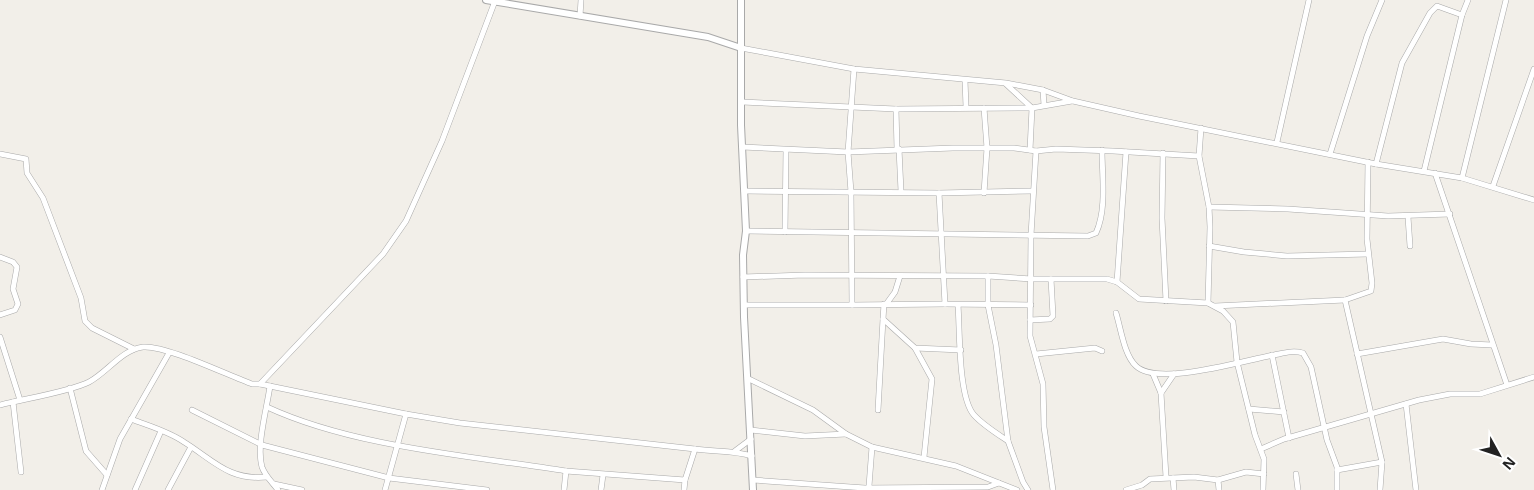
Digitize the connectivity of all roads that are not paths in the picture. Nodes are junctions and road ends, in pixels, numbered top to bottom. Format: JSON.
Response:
{"nodes":[{"id":1,"x":486,"y":0,"type":"edge"},
{"id":2,"x":581,"y":0,"type":"edge"},
{"id":3,"x":740,"y":0,"type":"edge"},
{"id":4,"x":1309,"y":0,"type":"edge"},
{"id":5,"x":1382,"y":0,"type":"edge"},
{"id":6,"x":1468,"y":0,"type":"edge"},
{"id":7,"x":1506,"y":0,"type":"edge"},
{"id":8,"x":495,"y":1,"type":"junction"},
{"id":9,"x":1462,"y":15,"type":"junction"},
{"id":10,"x":580,"y":16,"type":"junction"},
{"id":11,"x":741,"y":48,"type":"junction"},
{"id":12,"x":854,"y":69,"type":"junction"},
{"id":13,"x":1534,"y":69,"type":"edge"},
{"id":14,"x":965,"y":80,"type":"junction"},
{"id":15,"x":1006,"y":84,"type":"junction"},
{"id":16,"x":1043,"y":90,"type":"junction"},
{"id":17,"x":1073,"y":101,"type":"junction"},
{"id":18,"x":742,"y":102,"type":"junction"},
{"id":19,"x":1044,"y":105,"type":"junction"},
{"id":20,"x":851,"y":106,"type":"junction"},
{"id":21,"x":966,"y":107,"type":"junction"},
{"id":22,"x":984,"y":108,"type":"junction"},
{"id":23,"x":1032,"y":108,"type":"junction"},
{"id":24,"x":896,"y":109,"type":"junction"},
{"id":25,"x":1201,"y":128,"type":"junction"},
{"id":26,"x":1277,"y":142,"type":"junction"},
{"id":27,"x":742,"y":147,"type":"junction"},
{"id":28,"x":987,"y":148,"type":"junction"},
{"id":29,"x":898,"y":149,"type":"junction"},
{"id":30,"x":786,"y":150,"type":"junction"},
{"id":31,"x":1102,"y":150,"type":"junction"},
{"id":32,"x":1033,"y":151,"type":"junction"},
{"id":33,"x":848,"y":152,"type":"junction"},
{"id":34,"x":1126,"y":152,"type":"junction"},
{"id":35,"x":1163,"y":153,"type":"junction"},
{"id":36,"x":0,"y":154,"type":"edge"},
{"id":37,"x":1330,"y":154,"type":"junction"},
{"id":38,"x":1199,"y":156,"type":"junction"},
{"id":39,"x":1368,"y":162,"type":"junction"},
{"id":40,"x":1376,"y":164,"type":"junction"},
{"id":41,"x":1424,"y":171,"type":"junction"},
{"id":42,"x":1435,"y":173,"type":"junction"},
{"id":43,"x":1462,"y":178,"type":"junction"},
{"id":44,"x":1493,"y":186,"type":"junction"},
{"id":45,"x":744,"y":191,"type":"junction"},
{"id":46,"x":786,"y":191,"type":"junction"},
{"id":47,"x":901,"y":191,"type":"junction"},
{"id":48,"x":1033,"y":191,"type":"junction"},
{"id":49,"x":851,"y":192,"type":"junction"},
{"id":50,"x":939,"y":193,"type":"junction"},
{"id":51,"x":984,"y":193,"type":"junction"},
{"id":52,"x":1534,"y":200,"type":"edge"},
{"id":53,"x":1209,"y":207,"type":"junction"},
{"id":54,"x":1450,"y":214,"type":"junction"},
{"id":55,"x":1367,"y":215,"type":"junction"},
{"id":56,"x":1408,"y":217,"type":"junction"},
{"id":57,"x":746,"y":232,"type":"junction"},
{"id":58,"x":785,"y":232,"type":"junction"},
{"id":59,"x":852,"y":233,"type":"junction"},
{"id":60,"x":942,"y":233,"type":"junction"},
{"id":61,"x":1031,"y":235,"type":"junction"},
{"id":62,"x":1209,"y":246,"type":"junction"},
{"id":63,"x":1410,"y":246,"type":"dead end"},
{"id":64,"x":1368,"y":254,"type":"junction"},
{"id":65,"x":0,"y":257,"type":"edge"},
{"id":66,"x":852,"y":276,"type":"junction"},
{"id":67,"x":900,"y":276,"type":"junction"},
{"id":68,"x":944,"y":276,"type":"junction"},
{"id":69,"x":988,"y":276,"type":"junction"},
{"id":70,"x":743,"y":277,"type":"junction"},
{"id":71,"x":1051,"y":279,"type":"junction"},
{"id":72,"x":1032,"y":280,"type":"junction"},
{"id":73,"x":1117,"y":282,"type":"junction"},
{"id":74,"x":1345,"y":300,"type":"junction"},
{"id":75,"x":1166,"y":301,"type":"junction"},
{"id":76,"x":886,"y":303,"type":"junction"},
{"id":77,"x":1208,"y":303,"type":"junction"},
{"id":78,"x":945,"y":304,"type":"junction"},
{"id":79,"x":744,"y":305,"type":"junction"},
{"id":80,"x":852,"y":305,"type":"junction"},
{"id":81,"x":958,"y":305,"type":"junction"},
{"id":82,"x":988,"y":305,"type":"junction"},
{"id":83,"x":1030,"y":305,"type":"junction"},
{"id":84,"x":1214,"y":306,"type":"junction"},
{"id":85,"x":1116,"y":313,"type":"dead end"},
{"id":86,"x":0,"y":315,"type":"edge"},
{"id":87,"x":883,"y":319,"type":"junction"},
{"id":88,"x":1030,"y":320,"type":"junction"},
{"id":89,"x":0,"y":337,"type":"edge"},
{"id":90,"x":1492,"y":345,"type":"junction"},
{"id":91,"x":914,"y":348,"type":"junction"},
{"id":92,"x":134,"y":349,"type":"junction"},
{"id":93,"x":961,"y":350,"type":"junction"},
{"id":94,"x":1102,"y":351,"type":"dead end"},
{"id":95,"x":169,"y":353,"type":"junction"},
{"id":96,"x":1036,"y":354,"type":"junction"},
{"id":97,"x":1357,"y":354,"type":"junction"},
{"id":98,"x":1272,"y":355,"type":"junction"},
{"id":99,"x":1237,"y":362,"type":"junction"},
{"id":100,"x":1153,"y":374,"type":"junction"},
{"id":101,"x":1174,"y":374,"type":"junction"},
{"id":102,"x":1534,"y":376,"type":"edge"},
{"id":103,"x":749,"y":379,"type":"junction"},
{"id":104,"x":260,"y":384,"type":"junction"},
{"id":105,"x":1507,"y":385,"type":"junction"},
{"id":106,"x":270,"y":386,"type":"junction"},
{"id":107,"x":70,"y":388,"type":"junction"},
{"id":108,"x":1160,"y":393,"type":"junction"},
{"id":109,"x":20,"y":400,"type":"junction"},
{"id":110,"x":13,"y":402,"type":"junction"},
{"id":111,"x":1406,"y":404,"type":"junction"},
{"id":112,"x":0,"y":405,"type":"edge"},
{"id":113,"x":267,"y":407,"type":"junction"},
{"id":114,"x":1249,"y":409,"type":"junction"},
{"id":115,"x":192,"y":410,"type":"dead end"},
{"id":116,"x":878,"y":410,"type":"dead end"},
{"id":117,"x":1284,"y":412,"type":"junction"},
{"id":118,"x":1371,"y":412,"type":"junction"},
{"id":119,"x":406,"y":414,"type":"junction"},
{"id":120,"x":131,"y":420,"type":"junction"},
{"id":121,"x":1324,"y":427,"type":"junction"},
{"id":122,"x":751,"y":430,"type":"junction"},
{"id":123,"x":161,"y":431,"type":"junction"},
{"id":124,"x":846,"y":434,"type":"junction"},
{"id":125,"x":1289,"y":438,"type":"junction"},
{"id":126,"x":751,"y":439,"type":"junction"},
{"id":127,"x":1008,"y":441,"type":"junction"},
{"id":128,"x":397,"y":444,"type":"junction"},
{"id":129,"x":262,"y":445,"type":"junction"},
{"id":130,"x":192,"y":447,"type":"junction"},
{"id":131,"x":872,"y":447,"type":"junction"},
{"id":132,"x":1261,"y":449,"type":"junction"},
{"id":133,"x":695,"y":450,"type":"junction"},
{"id":134,"x":735,"y":451,"type":"junction"},
{"id":135,"x":752,"y":456,"type":"junction"},
{"id":136,"x":924,"y":457,"type":"junction"},
{"id":137,"x":1382,"y":462,"type":"junction"},
{"id":138,"x":1337,"y":470,"type":"junction"},
{"id":139,"x":566,"y":471,"type":"junction"},
{"id":140,"x":21,"y":472,"type":"dead end"},
{"id":141,"x":1264,"y":474,"type":"junction"},
{"id":142,"x":1296,"y":474,"type":"dead end"},
{"id":143,"x":107,"y":475,"type":"junction"},
{"id":144,"x":603,"y":475,"type":"junction"},
{"id":145,"x":267,"y":477,"type":"junction"},
{"id":146,"x":1166,"y":477,"type":"junction"},
{"id":147,"x":389,"y":478,"type":"junction"},
{"id":148,"x":1173,"y":478,"type":"junction"},
{"id":149,"x":685,"y":480,"type":"junction"},
{"id":150,"x":753,"y":480,"type":"junction"},
{"id":151,"x":1218,"y":480,"type":"junction"},
{"id":152,"x":999,"y":483,"type":"junction"},
{"id":153,"x":274,"y":484,"type":"junction"},
{"id":154,"x":809,"y":487,"type":"edge"},
{"id":155,"x":866,"y":488,"type":"edge"},
{"id":156,"x":102,"y":490,"type":"edge"},
{"id":157,"x":134,"y":490,"type":"edge"},
{"id":158,"x":168,"y":490,"type":"edge"},
{"id":159,"x":278,"y":490,"type":"edge"},
{"id":160,"x":302,"y":490,"type":"edge"},
{"id":161,"x":385,"y":490,"type":"edge"},
{"id":162,"x":487,"y":490,"type":"edge"},
{"id":163,"x":564,"y":490,"type":"edge"},
{"id":164,"x":601,"y":490,"type":"edge"},
{"id":165,"x":684,"y":490,"type":"edge"},
{"id":166,"x":753,"y":490,"type":"edge"},
{"id":167,"x":1017,"y":490,"type":"edge"},
{"id":168,"x":1028,"y":490,"type":"edge"},
{"id":169,"x":1053,"y":490,"type":"edge"},
{"id":170,"x":1126,"y":490,"type":"edge"},
{"id":171,"x":1174,"y":490,"type":"edge"},
{"id":172,"x":1219,"y":490,"type":"edge"},
{"id":173,"x":1263,"y":490,"type":"edge"},
{"id":174,"x":1298,"y":490,"type":"edge"},
{"id":175,"x":1337,"y":490,"type":"edge"},
{"id":176,"x":1380,"y":490,"type":"edge"},
{"id":177,"x":1416,"y":490,"type":"edge"}],
"edges":[{"from":1,"to":8,"type":"street"},
{"from":2,"to":10,"type":"street"},
{"from":3,"to":11,"type":"street"},
{"from":4,"to":26,"type":"street"},
{"from":5,"to":37,"type":"street"},
{"from":6,"to":9,"type":"street"},
{"from":7,"to":43,"type":"street"},
{"from":8,"to":10,"type":"street"},
{"from":8,"to":104,"type":"street"},
{"from":9,"to":40,"type":"street"},
{"from":9,"to":41,"type":"street"},
{"from":10,"to":11,"type":"street"},
{"from":11,"to":12,"type":"street"},
{"from":11,"to":18,"type":"street"},
{"from":12,"to":14,"type":"street"},
{"from":12,"to":20,"type":"street"},
{"from":13,"to":44,"type":"street"},
{"from":14,"to":15,"type":"street"},
{"from":14,"to":21,"type":"street"},
{"from":15,"to":16,"type":"street"},
{"from":15,"to":23,"type":"street"},
{"from":16,"to":17,"type":"street"},
{"from":16,"to":19,"type":"street"},
{"from":17,"to":19,"type":"street"},
{"from":17,"to":25,"type":"street"},
{"from":18,"to":20,"type":"street"},
{"from":18,"to":27,"type":"street"},
{"from":19,"to":23,"type":"street"},
{"from":20,"to":24,"type":"street"},
{"from":20,"to":33,"type":"street"},
{"from":21,"to":22,"type":"street"},
{"from":21,"to":24,"type":"street"},
{"from":22,"to":23,"type":"street"},
{"from":22,"to":28,"type":"street"},
{"from":23,"to":32,"type":"street"},
{"from":24,"to":29,"type":"street"},
{"from":25,"to":26,"type":"street"},
{"from":25,"to":38,"type":"street"},
{"from":26,"to":37,"type":"street"},
{"from":27,"to":30,"type":"street"},
{"from":27,"to":45,"type":"street"},
{"from":28,"to":29,"type":"street"},
{"from":28,"to":32,"type":"street"},
{"from":28,"to":51,"type":"street"},
{"from":29,"to":33,"type":"street"},
{"from":29,"to":47,"type":"street"},
{"from":30,"to":33,"type":"street"},
{"from":30,"to":46,"type":"street"},
{"from":31,"to":32,"type":"street"},
{"from":31,"to":34,"type":"street"},
{"from":31,"to":61,"type":"street"},
{"from":32,"to":48,"type":"street"},
{"from":33,"to":49,"type":"street"},
{"from":34,"to":35,"type":"street"},
{"from":34,"to":73,"type":"street"},
{"from":35,"to":38,"type":"street"},
{"from":35,"to":75,"type":"street"},
{"from":36,"to":92,"type":"street"},
{"from":37,"to":39,"type":"street"},
{"from":38,"to":53,"type":"street"},
{"from":39,"to":40,"type":"street"},
{"from":39,"to":55,"type":"street"},
{"from":40,"to":41,"type":"street"},
{"from":41,"to":42,"type":"street"},
{"from":42,"to":43,"type":"street"},
{"from":42,"to":54,"type":"street"},
{"from":43,"to":44,"type":"street"},
{"from":44,"to":52,"type":"street"},
{"from":45,"to":46,"type":"street"},
{"from":45,"to":57,"type":"street"},
{"from":46,"to":49,"type":"street"},
{"from":46,"to":58,"type":"street"},
{"from":47,"to":49,"type":"street"},
{"from":47,"to":50,"type":"street"},
{"from":48,"to":51,"type":"street"},
{"from":48,"to":61,"type":"street"},
{"from":49,"to":59,"type":"street"},
{"from":50,"to":51,"type":"street"},
{"from":50,"to":60,"type":"street"},
{"from":53,"to":55,"type":"street"},
{"from":53,"to":62,"type":"street"},
{"from":54,"to":56,"type":"street"},
{"from":54,"to":90,"type":"street"},
{"from":55,"to":56,"type":"street"},
{"from":55,"to":64,"type":"street"},
{"from":56,"to":63,"type":"street"},
{"from":57,"to":58,"type":"street"},
{"from":57,"to":70,"type":"street"},
{"from":58,"to":59,"type":"street"},
{"from":59,"to":60,"type":"street"},
{"from":59,"to":66,"type":"street"},
{"from":60,"to":61,"type":"street"},
{"from":60,"to":68,"type":"street"},
{"from":61,"to":72,"type":"street"},
{"from":62,"to":64,"type":"street"},
{"from":62,"to":77,"type":"street"},
{"from":64,"to":74,"type":"street"},
{"from":65,"to":86,"type":"street"},
{"from":66,"to":67,"type":"street"},
{"from":66,"to":70,"type":"street"},
{"from":66,"to":80,"type":"street"},
{"from":67,"to":68,"type":"street"},
{"from":67,"to":76,"type":"street"},
{"from":68,"to":69,"type":"street"},
{"from":68,"to":78,"type":"street"},
{"from":69,"to":72,"type":"street"},
{"from":69,"to":82,"type":"street"},
{"from":70,"to":79,"type":"street"},
{"from":71,"to":72,"type":"street"},
{"from":71,"to":73,"type":"street"},
{"from":71,"to":88,"type":"street"},
{"from":72,"to":83,"type":"street"},
{"from":73,"to":75,"type":"street"},
{"from":74,"to":84,"type":"street"},
{"from":74,"to":97,"type":"street"},
{"from":75,"to":77,"type":"street"},
{"from":76,"to":78,"type":"street"},
{"from":76,"to":80,"type":"street"},
{"from":76,"to":87,"type":"street"},
{"from":77,"to":84,"type":"street"},
{"from":78,"to":81,"type":"street"},
{"from":79,"to":80,"type":"street"},
{"from":79,"to":103,"type":"street"},
{"from":81,"to":82,"type":"street"},
{"from":81,"to":93,"type":"street"},
{"from":82,"to":83,"type":"street"},
{"from":82,"to":127,"type":"street"},
{"from":83,"to":88,"type":"street"},
{"from":84,"to":99,"type":"street"},
{"from":85,"to":100,"type":"street"},
{"from":87,"to":91,"type":"street"},
{"from":87,"to":116,"type":"street"},
{"from":88,"to":96,"type":"street"},
{"from":89,"to":109,"type":"street"},
{"from":90,"to":97,"type":"street"},
{"from":90,"to":105,"type":"street"},
{"from":91,"to":93,"type":"street"},
{"from":91,"to":136,"type":"street"},
{"from":92,"to":95,"type":"street"},
{"from":92,"to":107,"type":"street"},
{"from":93,"to":127,"type":"street"},
{"from":94,"to":96,"type":"street"},
{"from":95,"to":104,"type":"street"},
{"from":95,"to":120,"type":"street"},
{"from":96,"to":169,"type":"street"},
{"from":97,"to":118,"type":"street"},
{"from":98,"to":99,"type":"street"},
{"from":98,"to":117,"type":"street"},
{"from":98,"to":121,"type":"street"},
{"from":99,"to":101,"type":"street"},
{"from":99,"to":114,"type":"street"},
{"from":100,"to":101,"type":"street"},
{"from":100,"to":108,"type":"street"},
{"from":101,"to":108,"type":"street"},
{"from":102,"to":105,"type":"street"},
{"from":103,"to":122,"type":"street"},
{"from":103,"to":124,"type":"street"},
{"from":104,"to":106,"type":"street"},
{"from":105,"to":111,"type":"street"},
{"from":106,"to":113,"type":"street"},
{"from":106,"to":119,"type":"street"},
{"from":107,"to":109,"type":"street"},
{"from":107,"to":143,"type":"street"},
{"from":108,"to":146,"type":"street"},
{"from":109,"to":110,"type":"street"},
{"from":110,"to":112,"type":"street"},
{"from":110,"to":140,"type":"street"},
{"from":111,"to":118,"type":"street"},
{"from":111,"to":177,"type":"street"},
{"from":113,"to":128,"type":"street"},
{"from":113,"to":129,"type":"street"},
{"from":114,"to":117,"type":"street"},
{"from":114,"to":132,"type":"street"},
{"from":115,"to":129,"type":"street"},
{"from":117,"to":125,"type":"street"},
{"from":118,"to":121,"type":"street"},
{"from":118,"to":137,"type":"street"},
{"from":119,"to":128,"type":"street"},
{"from":119,"to":133,"type":"street"},
{"from":120,"to":123,"type":"street"},
{"from":120,"to":143,"type":"street"},
{"from":121,"to":125,"type":"street"},
{"from":121,"to":138,"type":"street"},
{"from":122,"to":124,"type":"street"},
{"from":122,"to":126,"type":"street"},
{"from":123,"to":130,"type":"street"},
{"from":123,"to":157,"type":"street"},
{"from":124,"to":131,"type":"street"},
{"from":125,"to":132,"type":"street"},
{"from":126,"to":134,"type":"street"},
{"from":126,"to":135,"type":"street"},
{"from":127,"to":168,"type":"street"},
{"from":128,"to":139,"type":"street"},
{"from":128,"to":147,"type":"street"},
{"from":129,"to":145,"type":"street"},
{"from":129,"to":147,"type":"street"},
{"from":130,"to":145,"type":"street"},
{"from":130,"to":158,"type":"street"},
{"from":131,"to":136,"type":"street"},
{"from":131,"to":155,"type":"street"},
{"from":132,"to":141,"type":"street"},
{"from":133,"to":134,"type":"street"},
{"from":133,"to":149,"type":"street"},
{"from":134,"to":135,"type":"street"},
{"from":135,"to":150,"type":"street"},
{"from":136,"to":152,"type":"street"},
{"from":137,"to":138,"type":"street"},
{"from":137,"to":176,"type":"street"},
{"from":138,"to":175,"type":"street"},
{"from":139,"to":144,"type":"street"},
{"from":139,"to":163,"type":"street"},
{"from":141,"to":151,"type":"street"},
{"from":141,"to":173,"type":"street"},
{"from":142,"to":174,"type":"street"},
{"from":143,"to":156,"type":"street"},
{"from":144,"to":149,"type":"street"},
{"from":144,"to":164,"type":"street"},
{"from":145,"to":153,"type":"street"},
{"from":146,"to":148,"type":"street"},
{"from":146,"to":170,"type":"street"},
{"from":147,"to":161,"type":"street"},
{"from":147,"to":162,"type":"street"},
{"from":148,"to":151,"type":"street"},
{"from":148,"to":171,"type":"street"},
{"from":149,"to":165,"type":"street"},
{"from":150,"to":154,"type":"street"},
{"from":150,"to":166,"type":"street"},
{"from":151,"to":172,"type":"street"},
{"from":152,"to":155,"type":"street"},
{"from":152,"to":167,"type":"street"},
{"from":153,"to":159,"type":"street"},
{"from":153,"to":160,"type":"street"},
{"from":154,"to":155,"type":"street"}]}
